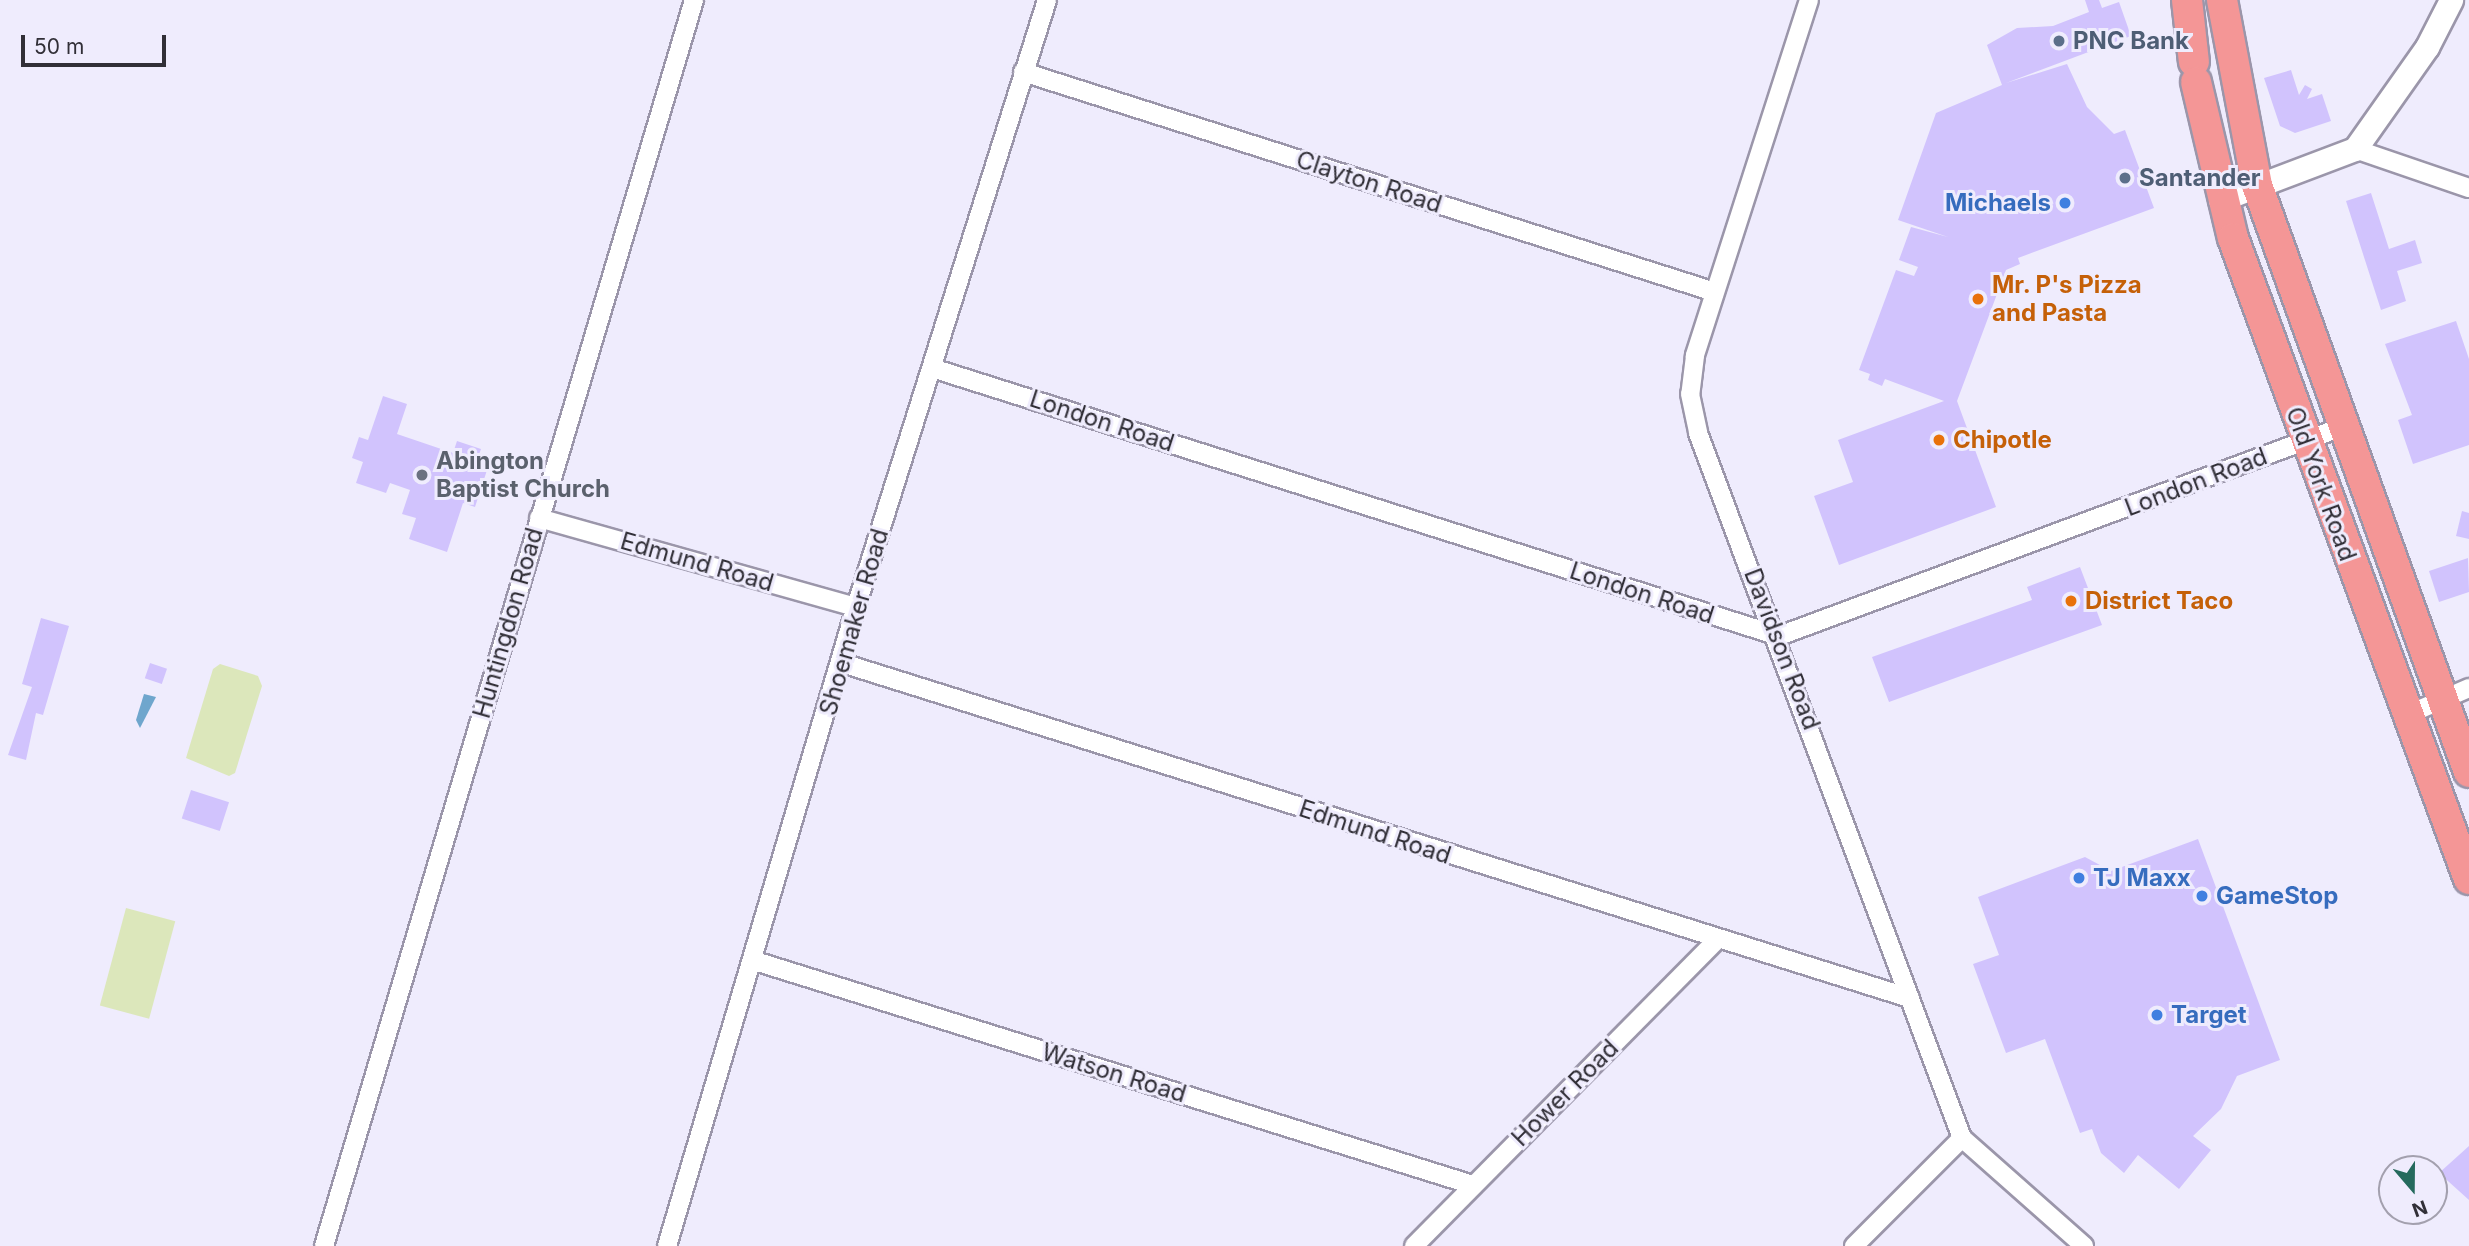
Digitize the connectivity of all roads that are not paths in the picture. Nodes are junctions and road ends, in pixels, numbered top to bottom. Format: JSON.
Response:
{"nodes":[{"id":1,"x":694,"y":0,"type":"edge"},
{"id":2,"x":1047,"y":0,"type":"edge"},
{"id":3,"x":1809,"y":0,"type":"edge"},
{"id":4,"x":2187,"y":0,"type":"edge"},
{"id":5,"x":2222,"y":0,"type":"edge"},
{"id":6,"x":2451,"y":0,"type":"edge"},
{"id":7,"x":1023,"y":72,"type":"junction"},
{"id":8,"x":2356,"y":149,"type":"junction"},
{"id":9,"x":2257,"y":185,"type":"junction"},
{"id":10,"x":2469,"y":188,"type":"edge"},
{"id":11,"x":2221,"y":200,"type":"junction"},
{"id":12,"x":1715,"y":292,"type":"junction"},
{"id":13,"x":932,"y":368,"type":"junction"},
{"id":14,"x":2342,"y":427,"type":"junction"},
{"id":15,"x":2305,"y":441,"type":"junction"},
{"id":16,"x":539,"y":517,"type":"junction"},
{"id":17,"x":856,"y":607,"type":"junction"},
{"id":18,"x":1779,"y":636,"type":"junction"},
{"id":19,"x":842,"y":663,"type":"junction"},
{"id":20,"x":2456,"y":695,"type":"edge"},
{"id":21,"x":2407,"y":715,"type":"junction"},
{"id":22,"x":2469,"y":772,"type":"edge"},
{"id":23,"x":2469,"y":879,"type":"edge"},
{"id":24,"x":1717,"y":940,"type":"junction"},
{"id":25,"x":755,"y":961,"type":"junction"},
{"id":26,"x":1910,"y":998,"type":"junction"},
{"id":27,"x":1962,"y":1138,"type":"junction"},
{"id":28,"x":1473,"y":1185,"type":"junction"},
{"id":29,"x":324,"y":1246,"type":"edge"},
{"id":30,"x":667,"y":1246,"type":"edge"},
{"id":31,"x":1414,"y":1246,"type":"edge"},
{"id":32,"x":1854,"y":1246,"type":"edge"},
{"id":33,"x":2084,"y":1246,"type":"edge"}],
"edges":[{"from":1,"to":16,"type":"street","name":"Huntingdon Road"},
{"from":2,"to":7,"type":"street","name":"Shoemaker Road"},
{"from":3,"to":12,"type":"street","name":"Davidson Road"},
{"from":4,"to":11,"type":"highway","name":"Old York Road"},
{"from":5,"to":9,"type":"highway","name":"Old York Road"},
{"from":6,"to":8,"type":"street"},
{"from":7,"to":12,"type":"street","name":"Clayton Road"},
{"from":7,"to":13,"type":"street","name":"Shoemaker Road"},
{"from":8,"to":9,"type":"street"},
{"from":8,"to":10,"type":"street"},
{"from":9,"to":11,"type":"street"},
{"from":9,"to":14,"type":"highway","name":"Old York Road"},
{"from":11,"to":15,"type":"highway","name":"Old York Road"},
{"from":12,"to":18,"type":"street","name":"Davidson Road"},
{"from":13,"to":17,"type":"street","name":"Shoemaker Road"},
{"from":13,"to":18,"type":"street","name":"London Road"},
{"from":14,"to":15,"type":"street","name":"London Road"},
{"from":14,"to":20,"type":"highway","name":"Old York Road"},
{"from":15,"to":18,"type":"street","name":"London Road"},
{"from":15,"to":21,"type":"highway","name":"Old York Road"},
{"from":16,"to":17,"type":"street","name":"Edmund Road"},
{"from":16,"to":29,"type":"street","name":"Huntingdon Road"},
{"from":17,"to":19,"type":"street","name":"Shoemaker Road"},
{"from":18,"to":26,"type":"street","name":"Davidson Road"},
{"from":19,"to":24,"type":"street","name":"Edmund Road"},
{"from":19,"to":25,"type":"street","name":"Shoemaker Road"},
{"from":20,"to":21,"type":"street"},
{"from":20,"to":22,"type":"highway","name":"Old York Road"},
{"from":21,"to":23,"type":"highway","name":"Old York Road"},
{"from":24,"to":26,"type":"street","name":"Edmund Road"},
{"from":24,"to":28,"type":"street","name":"Hower Road"},
{"from":25,"to":28,"type":"street","name":"Watson Road"},
{"from":25,"to":30,"type":"street","name":"Shoemaker Road"},
{"from":26,"to":27,"type":"street","name":"Davidson Road"},
{"from":27,"to":32,"type":"street"},
{"from":27,"to":33,"type":"street","name":"Davidson Road"},
{"from":28,"to":31,"type":"street","name":"Hower Road"}]}
